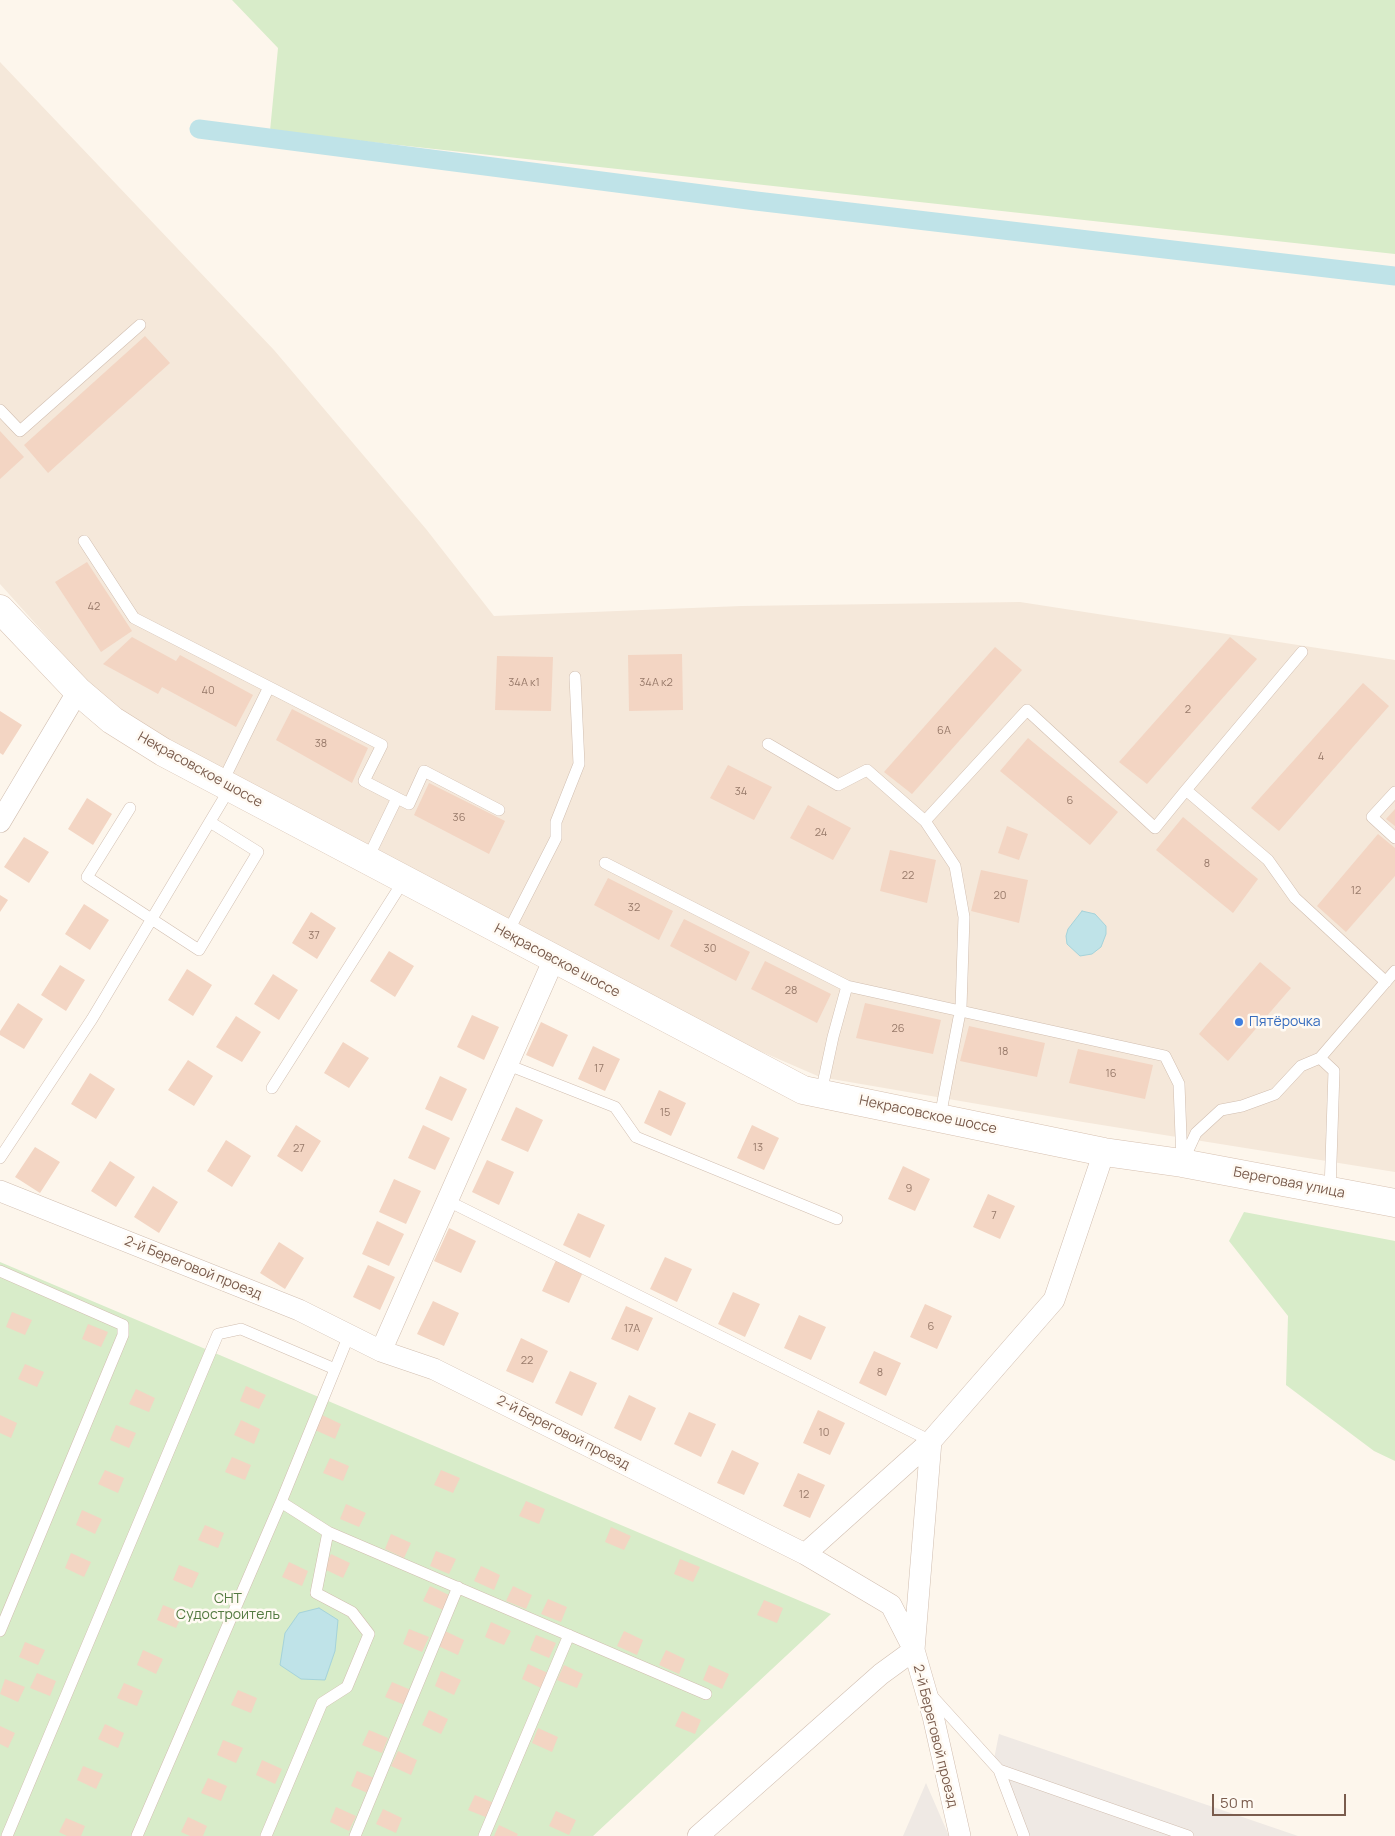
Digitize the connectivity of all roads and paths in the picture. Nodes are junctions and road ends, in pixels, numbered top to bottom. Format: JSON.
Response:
{"nodes":[{"id":1,"x":140,"y":325,"type":"dead end"},
{"id":2,"x":0,"y":410,"type":"edge"},
{"id":3,"x":84,"y":541,"type":"dead end"},
{"id":4,"x":0,"y":609,"type":"edge"},
{"id":5,"x":1302,"y":652,"type":"dead end"},
{"id":6,"x":575,"y":677,"type":"dead end"},
{"id":7,"x":269,"y":686,"type":"junction"},
{"id":8,"x":78,"y":691,"type":"junction"},
{"id":9,"x":768,"y":744,"type":"dead end"},
{"id":10,"x":226,"y":786,"type":"junction"},
{"id":11,"x":1186,"y":790,"type":"junction"},
{"id":12,"x":1395,"y":792,"type":"edge"},
{"id":13,"x":397,"y":798,"type":"junction"},
{"id":14,"x":130,"y":808,"type":"dead end"},
{"id":15,"x":499,"y":810,"type":"dead end"},
{"id":16,"x":925,"y":821,"type":"junction"},
{"id":17,"x":0,"y":822,"type":"edge"},
{"id":18,"x":210,"y":822,"type":"junction"},
{"id":19,"x":1395,"y":838,"type":"edge"},
{"id":20,"x":367,"y":860,"type":"junction"},
{"id":21,"x":605,"y":863,"type":"dead end"},
{"id":22,"x":404,"y":880,"type":"junction"},
{"id":23,"x":151,"y":920,"type":"junction"},
{"id":24,"x":507,"y":934,"type":"junction"},
{"id":25,"x":554,"y":959,"type":"junction"},
{"id":26,"x":1395,"y":971,"type":"edge"},
{"id":27,"x":1386,"y":982,"type":"junction"},
{"id":28,"x":847,"y":986,"type":"junction"},
{"id":29,"x":960,"y":1012,"type":"junction"},
{"id":30,"x":1320,"y":1058,"type":"junction"},
{"id":31,"x":508,"y":1065,"type":"junction"},
{"id":32,"x":272,"y":1088,"type":"dead end"},
{"id":33,"x":821,"y":1093,"type":"junction"},
{"id":34,"x":940,"y":1117,"type":"junction"},
{"id":35,"x":1104,"y":1152,"type":"junction"},
{"id":36,"x":0,"y":1158,"type":"edge"},
{"id":37,"x":1182,"y":1163,"type":"junction"},
{"id":38,"x":0,"y":1191,"type":"edge"},
{"id":39,"x":1330,"y":1191,"type":"junction"},
{"id":40,"x":448,"y":1201,"type":"junction"},
{"id":41,"x":1395,"y":1203,"type":"edge"},
{"id":42,"x":837,"y":1219,"type":"dead end"},
{"id":43,"x":0,"y":1271,"type":"edge"},
{"id":44,"x":349,"y":1335,"type":"junction"},
{"id":45,"x":381,"y":1351,"type":"junction"},
{"id":46,"x":335,"y":1369,"type":"junction"},
{"id":47,"x":931,"y":1440,"type":"junction"},
{"id":48,"x":281,"y":1502,"type":"junction"},
{"id":49,"x":328,"y":1532,"type":"junction"},
{"id":50,"x":805,"y":1554,"type":"junction"},
{"id":51,"x":458,"y":1588,"type":"junction"},
{"id":52,"x":0,"y":1632,"type":"edge"},
{"id":53,"x":569,"y":1635,"type":"junction"},
{"id":54,"x":914,"y":1650,"type":"junction"},
{"id":55,"x":925,"y":1689,"type":"junction"},
{"id":56,"x":706,"y":1694,"type":"dead end"},
{"id":57,"x":999,"y":1770,"type":"junction"},
{"id":58,"x":959,"y":1835,"type":"edge"},
{"id":59,"x":7,"y":1836,"type":"edge"},
{"id":60,"x":137,"y":1836,"type":"edge"},
{"id":61,"x":266,"y":1836,"type":"edge"},
{"id":62,"x":355,"y":1836,"type":"edge"},
{"id":63,"x":484,"y":1836,"type":"edge"},
{"id":64,"x":698,"y":1836,"type":"edge"},
{"id":65,"x":1024,"y":1836,"type":"edge"},
{"id":66,"x":1188,"y":1836,"type":"edge"}],
"edges":[{"from":1,"to":2,"type":"lane"},
{"from":3,"to":7,"type":"lane"},
{"from":4,"to":8,"type":"main road","name":"Некрасовское шоссе"},
{"from":5,"to":11,"type":"lane"},
{"from":6,"to":24,"type":"lane"},
{"from":7,"to":10,"type":"lane"},
{"from":7,"to":13,"type":"lane"},
{"from":8,"to":10,"type":"main road","name":"Некрасовское шоссе"},
{"from":8,"to":17,"type":"street"},
{"from":9,"to":16,"type":"lane"},
{"from":10,"to":18,"type":"lane"},
{"from":10,"to":20,"type":"main road","name":"Некрасовское шоссе"},
{"from":11,"to":16,"type":"lane"},
{"from":11,"to":27,"type":"lane"},
{"from":12,"to":19,"type":"lane"},
{"from":13,"to":15,"type":"lane"},
{"from":13,"to":20,"type":"lane"},
{"from":14,"to":23,"type":"lane"},
{"from":16,"to":29,"type":"lane"},
{"from":18,"to":23,"type":"lane"},
{"from":18,"to":23,"type":"lane"},
{"from":20,"to":22,"type":"main road","name":"Некрасовское шоссе"},
{"from":21,"to":28,"type":"lane"},
{"from":22,"to":24,"type":"main road","name":"Некрасовское шоссе"},
{"from":22,"to":32,"type":"lane"},
{"from":23,"to":36,"type":"lane"},
{"from":24,"to":25,"type":"main road","name":"Некрасовское шоссе"},
{"from":25,"to":31,"type":"street"},
{"from":25,"to":33,"type":"main road","name":"Некрасовское шоссе"},
{"from":26,"to":27,"type":"lane"},
{"from":27,"to":30,"type":"lane"},
{"from":28,"to":29,"type":"lane"},
{"from":28,"to":33,"type":"lane"},
{"from":29,"to":34,"type":"lane"},
{"from":29,"to":37,"type":"lane"},
{"from":30,"to":37,"type":"lane"},
{"from":30,"to":39,"type":"lane"},
{"from":31,"to":40,"type":"street"},
{"from":31,"to":42,"type":"lane"},
{"from":33,"to":34,"type":"main road","name":"Некрасовское шоссе"},
{"from":34,"to":35,"type":"main road","name":"Некрасовское шоссе"},
{"from":35,"to":37,"type":"main road","name":"Некрасовское шоссе"},
{"from":35,"to":47,"type":"street"},
{"from":37,"to":39,"type":"main road","name":"Береговая улица"},
{"from":38,"to":44,"type":"street","name":"2-й Береговой проезд"},
{"from":39,"to":41,"type":"main road","name":"Береговая улица"},
{"from":40,"to":45,"type":"street"},
{"from":40,"to":47,"type":"lane"},
{"from":43,"to":52,"type":"lane"},
{"from":44,"to":45,"type":"street","name":"2-й Береговой проезд"},
{"from":44,"to":46,"type":"lane"},
{"from":45,"to":50,"type":"street","name":"2-й Береговой проезд"},
{"from":46,"to":48,"type":"lane"},
{"from":46,"to":59,"type":"lane"},
{"from":47,"to":50,"type":"street"},
{"from":47,"to":54,"type":"street"},
{"from":48,"to":49,"type":"lane"},
{"from":48,"to":60,"type":"lane"},
{"from":49,"to":51,"type":"lane"},
{"from":49,"to":61,"type":"lane"},
{"from":50,"to":54,"type":"street","name":"2-й Береговой проезд"},
{"from":51,"to":53,"type":"lane"},
{"from":51,"to":62,"type":"lane"},
{"from":53,"to":56,"type":"lane"},
{"from":53,"to":63,"type":"lane"},
{"from":54,"to":55,"type":"street","name":"2-й Береговой проезд"},
{"from":54,"to":64,"type":"street"},
{"from":55,"to":57,"type":"lane"},
{"from":55,"to":58,"type":"street","name":"2-й Береговой проезд"},
{"from":57,"to":65,"type":"lane"},
{"from":57,"to":66,"type":"lane"}]}
